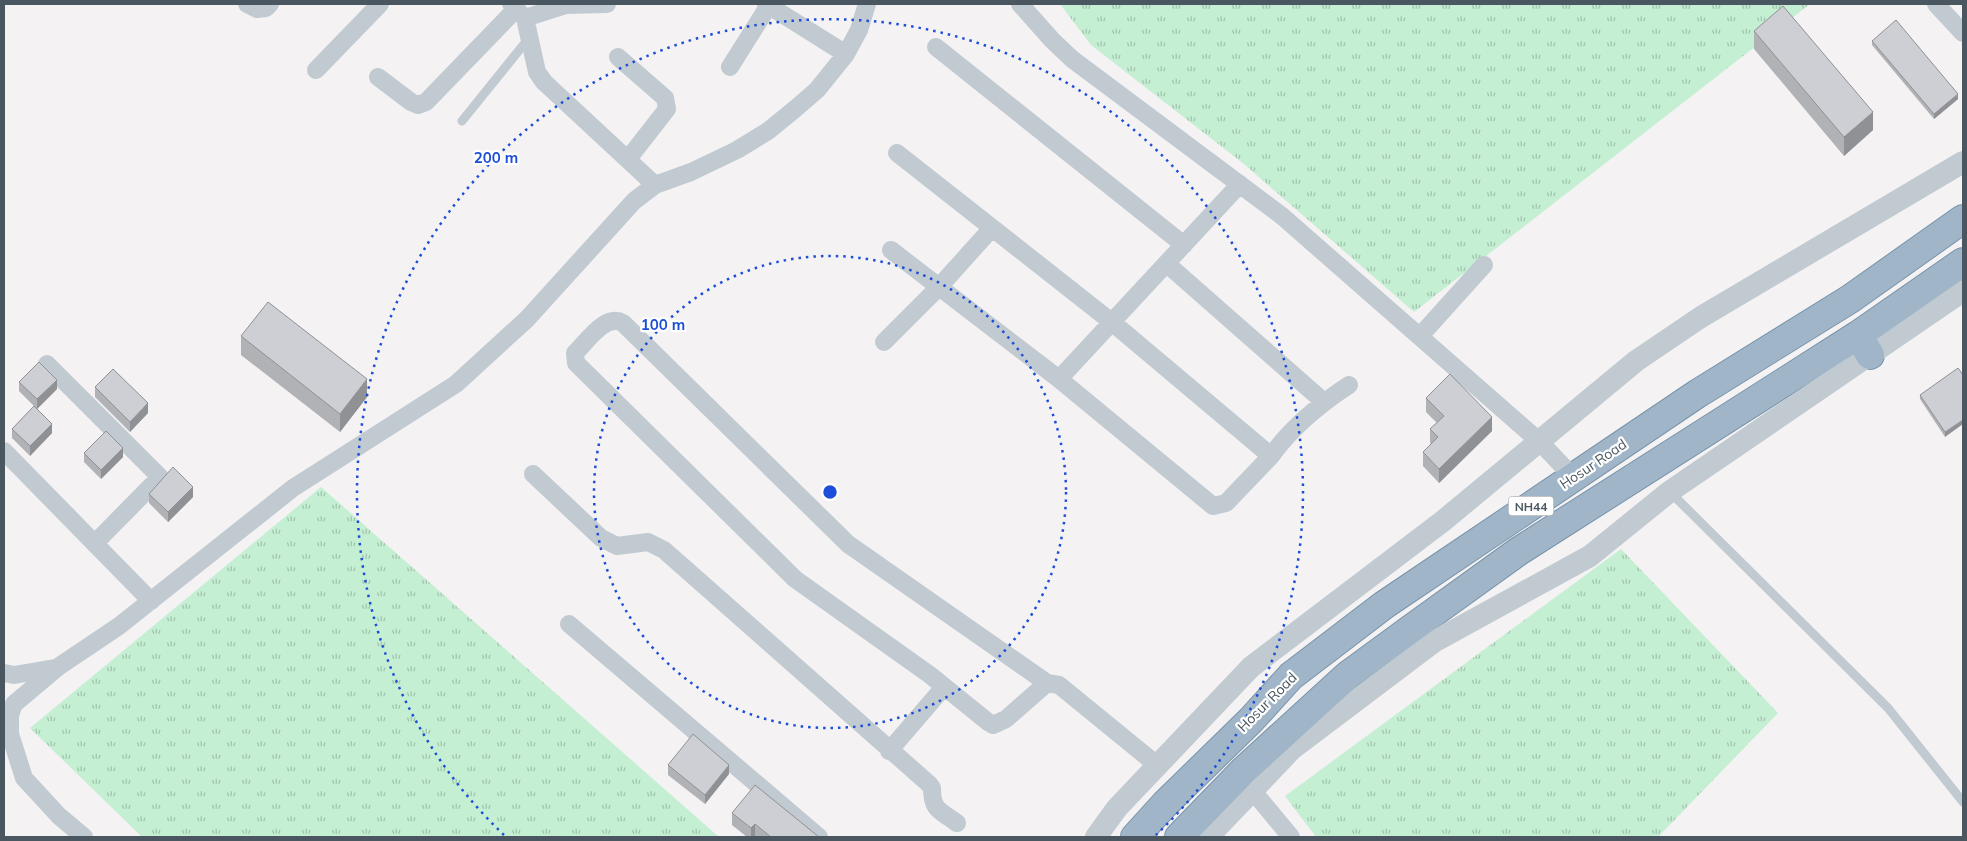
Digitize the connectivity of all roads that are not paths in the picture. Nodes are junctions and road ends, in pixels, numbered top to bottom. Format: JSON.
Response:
{"nodes":[{"id":1,"x":247,"y":4,"type":"edge"},
{"id":2,"x":270,"y":4,"type":"edge"},
{"id":3,"x":380,"y":4,"type":"edge"},
{"id":4,"x":607,"y":4,"type":"edge"},
{"id":5,"x":867,"y":4,"type":"edge"},
{"id":6,"x":1020,"y":4,"type":"edge"},
{"id":7,"x":1936,"y":4,"type":"edge"},
{"id":8,"x":767,"y":5,"type":"edge"},
{"id":9,"x":517,"y":10,"type":"edge"},
{"id":10,"x":1963,"y":33,"type":"edge"},
{"id":11,"x":530,"y":38,"type":"junction"},
{"id":12,"x":936,"y":46,"type":"dead end"},
{"id":13,"x":846,"y":54,"type":"junction"},
{"id":14,"x":618,"y":56,"type":"dead end"},
{"id":15,"x":730,"y":67,"type":"dead end"},
{"id":16,"x":316,"y":70,"type":"dead end"},
{"id":17,"x":378,"y":77,"type":"dead end"},
{"id":18,"x":462,"y":122,"type":"dead end"},
{"id":19,"x":897,"y":153,"type":"dead end"},
{"id":20,"x":628,"y":159,"type":"junction"},
{"id":21,"x":1963,"y":162,"type":"edge"},
{"id":22,"x":1240,"y":184,"type":"junction"},
{"id":23,"x":655,"y":185,"type":"junction"},
{"id":24,"x":1963,"y":219,"type":"edge"},
{"id":25,"x":992,"y":228,"type":"junction"},
{"id":26,"x":1184,"y":245,"type":"junction"},
{"id":27,"x":891,"y":250,"type":"dead end"},
{"id":28,"x":1963,"y":262,"type":"edge"},
{"id":29,"x":1167,"y":264,"type":"junction"},
{"id":30,"x":1484,"y":266,"type":"dead end"},
{"id":31,"x":940,"y":287,"type":"junction"},
{"id":32,"x":1963,"y":291,"type":"edge"},
{"id":33,"x":1113,"y":323,"type":"junction"},
{"id":34,"x":1420,"y":336,"type":"junction"},
{"id":35,"x":884,"y":342,"type":"dead end"},
{"id":36,"x":1864,"y":345,"type":"junction"},
{"id":37,"x":47,"y":364,"type":"dead end"},
{"id":38,"x":1059,"y":379,"type":"junction"},
{"id":39,"x":1349,"y":385,"type":"dead end"},
{"id":40,"x":1324,"y":402,"type":"junction"},
{"id":41,"x":1540,"y":442,"type":"junction"},
{"id":42,"x":4,"y":451,"type":"edge"},
{"id":43,"x":1270,"y":456,"type":"junction"},
{"id":44,"x":533,"y":474,"type":"dead end"},
{"id":45,"x":1573,"y":477,"type":"junction"},
{"id":46,"x":1669,"y":492,"type":"junction"},
{"id":47,"x":95,"y":543,"type":"junction"},
{"id":48,"x":150,"y":601,"type":"junction"},
{"id":49,"x":569,"y":624,"type":"dead end"},
{"id":50,"x":58,"y":667,"type":"junction"},
{"id":51,"x":4,"y":673,"type":"edge"},
{"id":52,"x":1047,"y":682,"type":"junction"},
{"id":53,"x":944,"y":687,"type":"junction"},
{"id":54,"x":889,"y":751,"type":"junction"},
{"id":55,"x":1157,"y":765,"type":"junction"},
{"id":56,"x":1252,"y":790,"type":"junction"},
{"id":57,"x":1963,"y":802,"type":"edge"},
{"id":58,"x":957,"y":823,"type":"dead end"},
{"id":59,"x":84,"y":837,"type":"edge"},
{"id":60,"x":819,"y":837,"type":"edge"},
{"id":61,"x":1096,"y":837,"type":"edge"},
{"id":62,"x":1135,"y":837,"type":"edge"},
{"id":63,"x":1179,"y":837,"type":"edge"},
{"id":64,"x":1208,"y":837,"type":"edge"},
{"id":65,"x":1291,"y":837,"type":"edge"}],
"edges":[{"from":1,"to":2,"type":"street"},
{"from":3,"to":16,"type":"street"},
{"from":4,"to":9,"type":"street"},
{"from":5,"to":13,"type":"street"},
{"from":6,"to":22,"type":"street"},
{"from":7,"to":10,"type":"street"},
{"from":8,"to":13,"type":"street"},
{"from":8,"to":15,"type":"street"},
{"from":9,"to":11,"type":"street"},
{"from":9,"to":17,"type":"street"},
{"from":11,"to":18,"type":"lane"},
{"from":11,"to":20,"type":"street"},
{"from":12,"to":26,"type":"street"},
{"from":13,"to":23,"type":"street"},
{"from":14,"to":20,"type":"street"},
{"from":19,"to":25,"type":"street"},
{"from":20,"to":23,"type":"street"},
{"from":21,"to":41,"type":"street"},
{"from":22,"to":26,"type":"street"},
{"from":22,"to":34,"type":"street"},
{"from":23,"to":48,"type":"street"},
{"from":24,"to":45,"type":"highway","name":"Hosur Road","number":"NH44"},
{"from":25,"to":31,"type":"street"},
{"from":25,"to":33,"type":"street"},
{"from":26,"to":29,"type":"street"},
{"from":27,"to":31,"type":"street"},
{"from":28,"to":36,"type":"highway","number":"NH44"},
{"from":29,"to":33,"type":"street"},
{"from":29,"to":40,"type":"street"},
{"from":30,"to":34,"type":"street"},
{"from":31,"to":35,"type":"street"},
{"from":31,"to":38,"type":"street"},
{"from":32,"to":36,"type":"street"},
{"from":33,"to":38,"type":"street"},
{"from":33,"to":43,"type":"street"},
{"from":34,"to":41,"type":"street"},
{"from":36,"to":46,"type":"street"},
{"from":36,"to":63,"type":"highway","number":"NH44"},
{"from":37,"to":47,"type":"street"},
{"from":38,"to":43,"type":"street"},
{"from":39,"to":40,"type":"street"},
{"from":40,"to":43,"type":"street"},
{"from":41,"to":45,"type":"street"},
{"from":41,"to":55,"type":"street"},
{"from":42,"to":47,"type":"street"},
{"from":44,"to":54,"type":"street"},
{"from":45,"to":62,"type":"highway","name":"Hosur Road","number":"NH44"},
{"from":46,"to":56,"type":"street"},
{"from":46,"to":57,"type":"lane"},
{"from":47,"to":48,"type":"street"},
{"from":48,"to":50,"type":"street"},
{"from":49,"to":60,"type":"street"},
{"from":50,"to":51,"type":"street"},
{"from":50,"to":59,"type":"street"},
{"from":52,"to":53,"type":"street"},
{"from":52,"to":53,"type":"street"},
{"from":52,"to":55,"type":"street"},
{"from":53,"to":54,"type":"street"},
{"from":54,"to":58,"type":"street"},
{"from":55,"to":61,"type":"street"},
{"from":56,"to":64,"type":"street"},
{"from":56,"to":65,"type":"street"}]}
